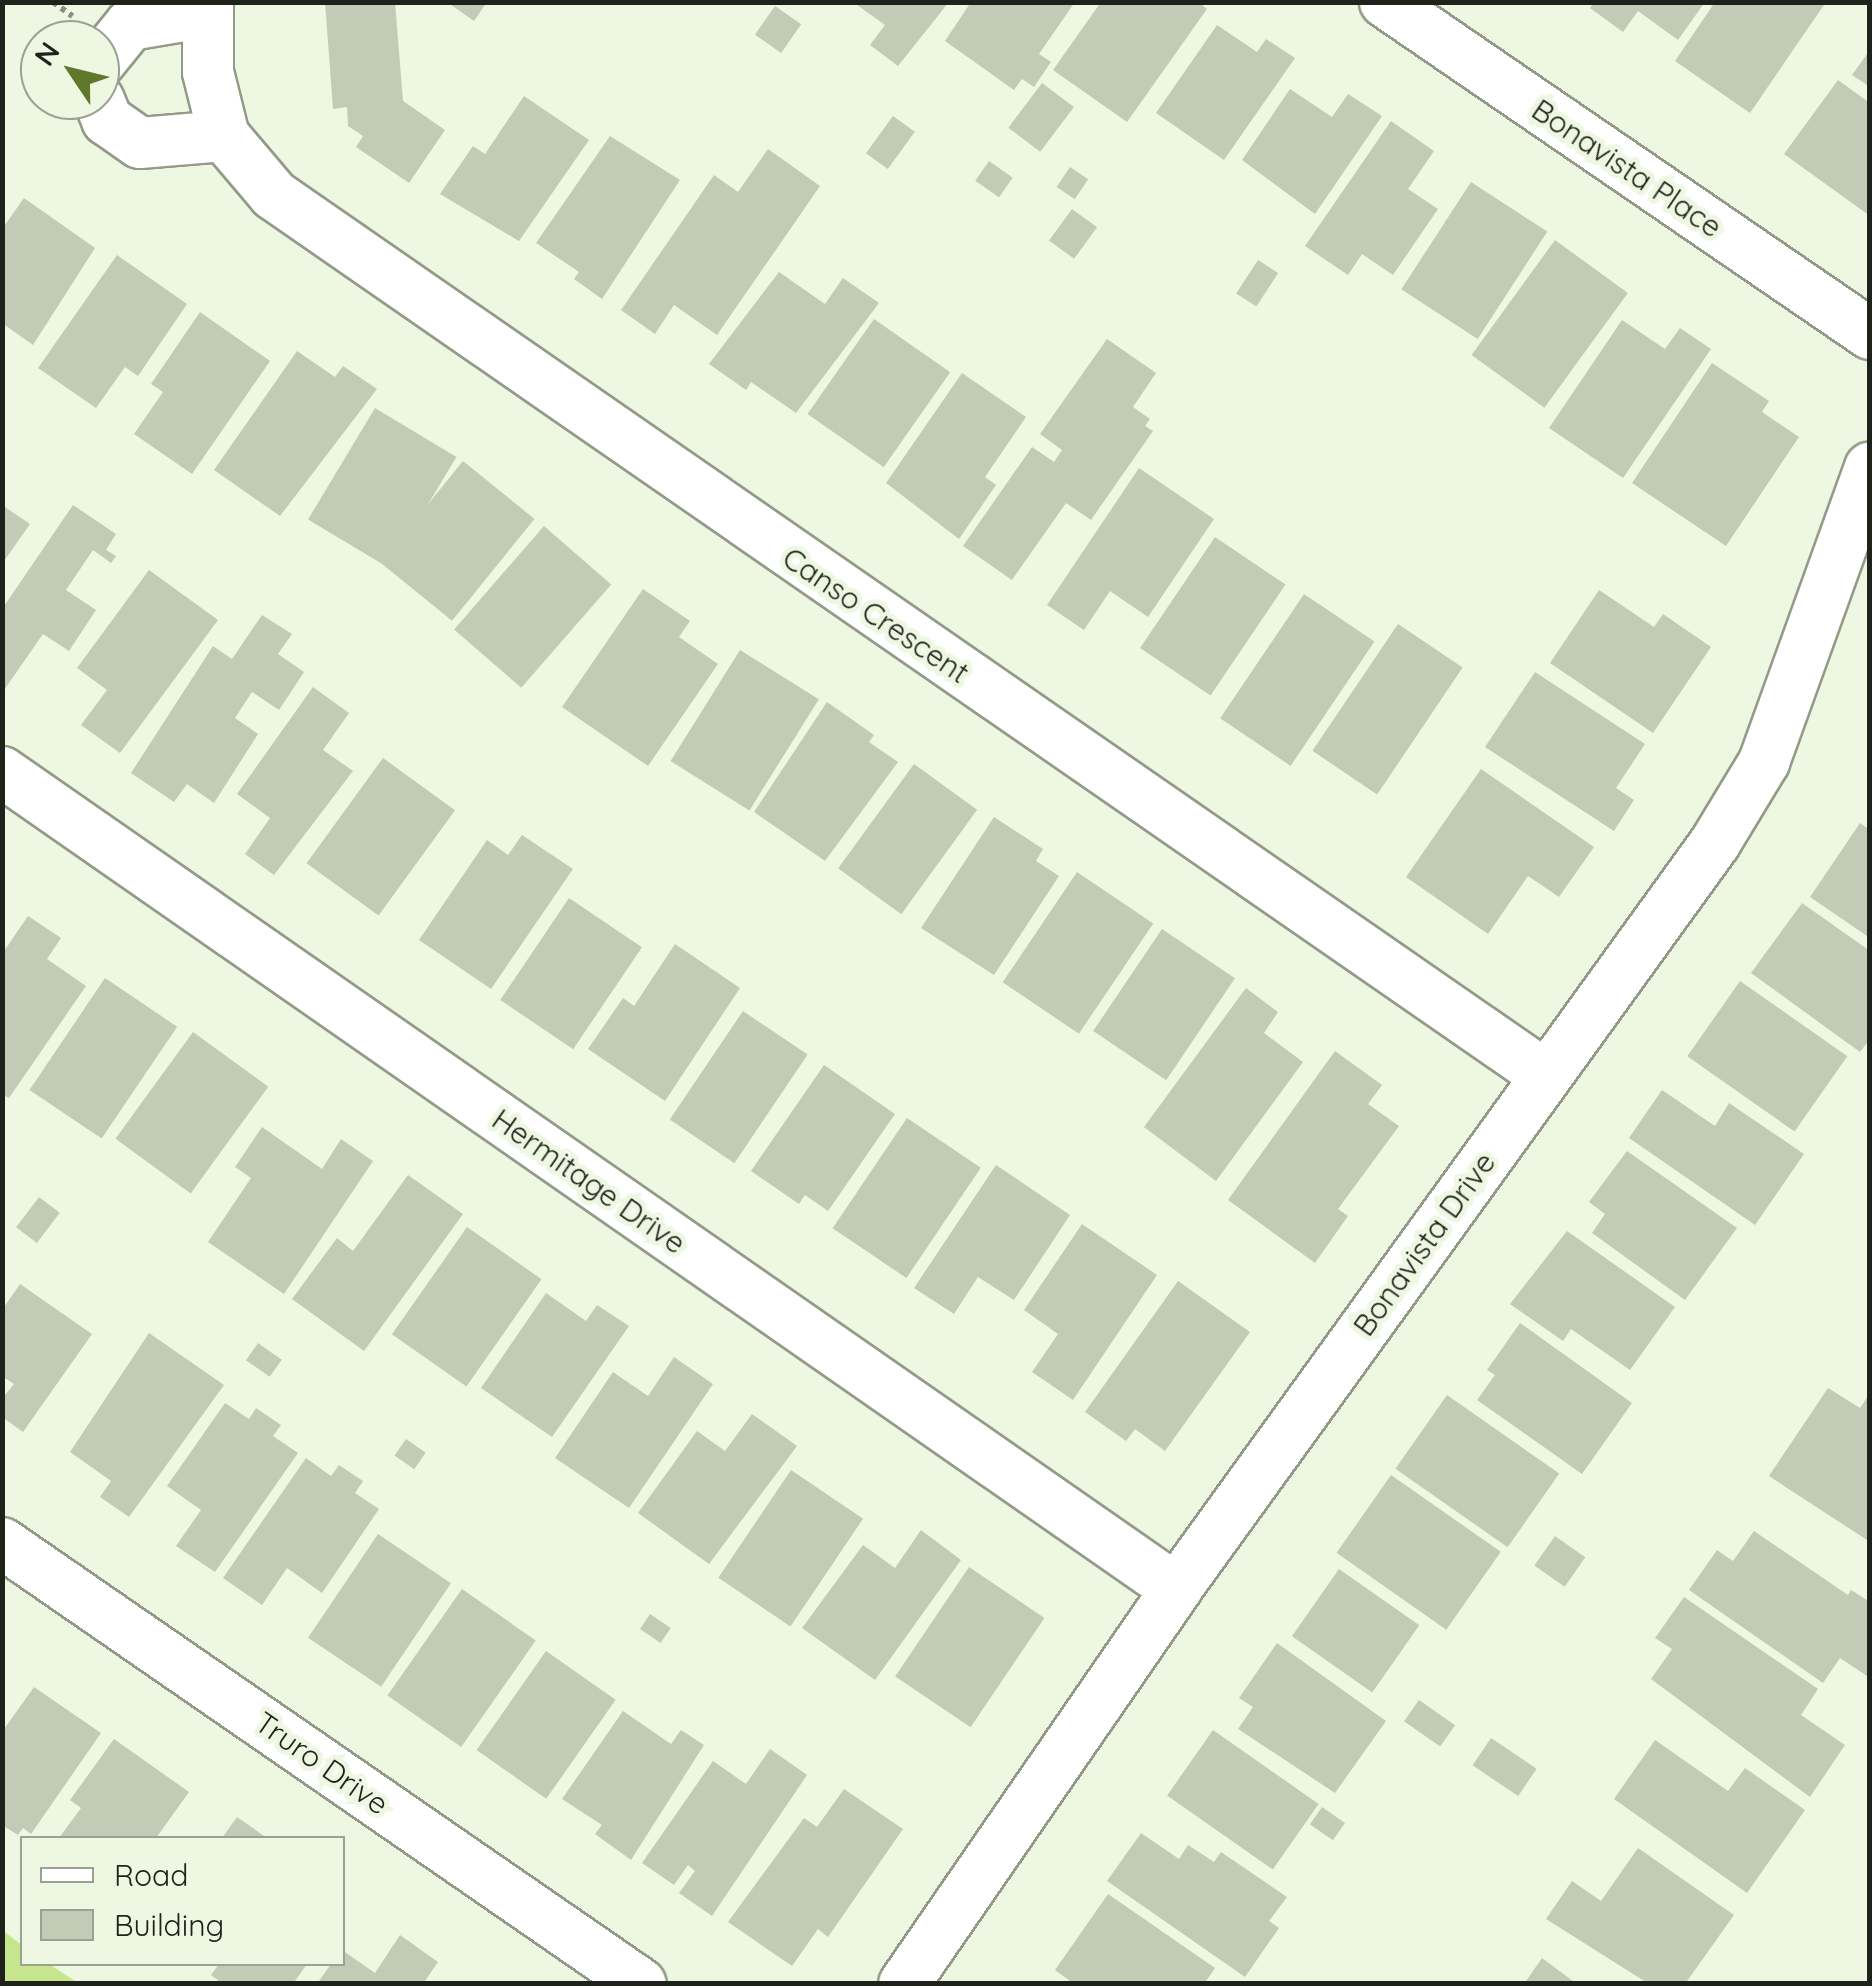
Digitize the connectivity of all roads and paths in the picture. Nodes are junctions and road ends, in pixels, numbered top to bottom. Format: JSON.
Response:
{"nodes":[{"id":1,"x":53,"y":2,"type":"edge"},
{"id":2,"x":1385,"y":2,"type":"edge"},
{"id":3,"x":207,"y":7,"type":"edge"},
{"id":4,"x":73,"y":17,"type":"dead end"},
{"id":5,"x":120,"y":33,"type":"edge"},
{"id":6,"x":108,"y":120,"type":"edge"},
{"id":7,"x":224,"y":136,"type":"junction"},
{"id":8,"x":1870,"y":334,"type":"edge"},
{"id":9,"x":1870,"y":467,"type":"edge"},
{"id":10,"x":2,"y":772,"type":"edge"},
{"id":11,"x":1545,"y":1075,"type":"junction"},
{"id":12,"x":2,"y":1543,"type":"edge"},
{"id":13,"x":1176,"y":1589,"type":"junction"},
{"id":14,"x":641,"y":1984,"type":"edge"},
{"id":15,"x":904,"y":1984,"type":"edge"}],
"edges":[{"from":1,"to":4,"type":"path"},
{"from":2,"to":8,"type":"street","name":"Bonavista Place"},
{"from":3,"to":5,"type":"street","name":"Canso Crescent"},
{"from":3,"to":7,"type":"street","name":"Canso Crescent"},
{"from":6,"to":7,"type":"street"},
{"from":7,"to":11,"type":"street","name":"Canso Crescent"},
{"from":9,"to":11,"type":"street","name":"Bonavista Drive"},
{"from":10,"to":13,"type":"street","name":"Hermitage Drive"},
{"from":11,"to":13,"type":"street","name":"Bonavista Drive"},
{"from":12,"to":14,"type":"street","name":"Truro Drive"},
{"from":13,"to":15,"type":"street","name":"Bonavista Drive"}]}
